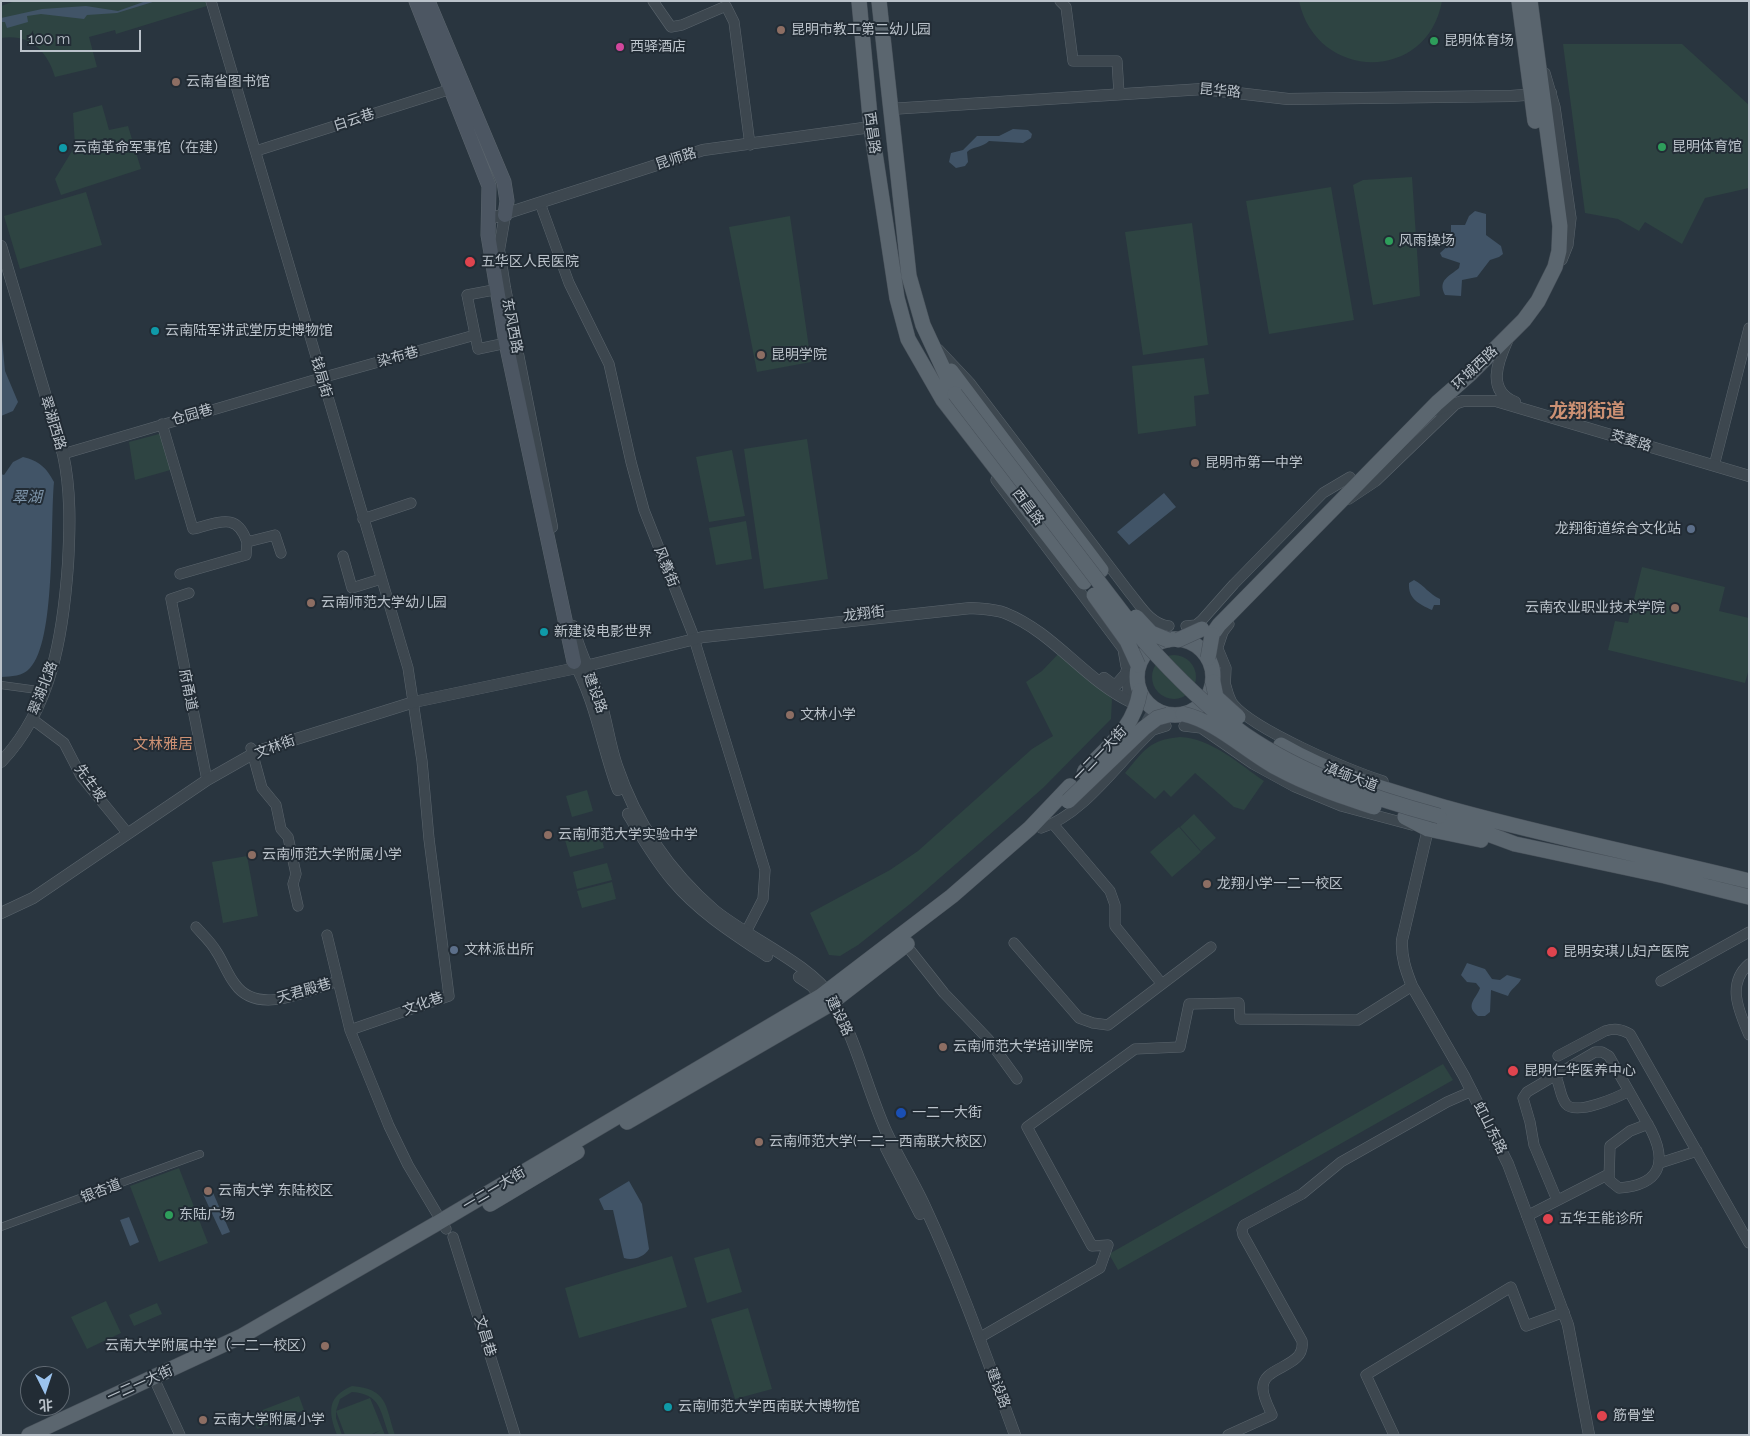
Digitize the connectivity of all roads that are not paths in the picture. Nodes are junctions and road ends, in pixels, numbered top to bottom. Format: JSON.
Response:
{"nodes":[{"id":1,"x":211,"y":1,"type":"edge"},
{"id":2,"x":416,"y":1,"type":"edge"},
{"id":3,"x":428,"y":1,"type":"edge"},
{"id":4,"x":653,"y":1,"type":"edge"},
{"id":5,"x":859,"y":1,"type":"edge"},
{"id":6,"x":879,"y":1,"type":"edge"},
{"id":7,"x":1060,"y":1,"type":"edge"},
{"id":8,"x":1519,"y":1,"type":"edge"},
{"id":9,"x":1530,"y":1,"type":"edge"},
{"id":10,"x":451,"y":89,"type":"junction"},
{"id":11,"x":1119,"y":93,"type":"junction"},
{"id":12,"x":1541,"y":94,"type":"junction"},
{"id":13,"x":890,"y":109,"type":"junction"},
{"id":14,"x":870,"y":127,"type":"junction"},
{"id":15,"x":750,"y":145,"type":"junction"},
{"id":16,"x":256,"y":151,"type":"junction"},
{"id":17,"x":540,"y":203,"type":"junction"},
{"id":18,"x":505,"y":215,"type":"junction"},
{"id":19,"x":489,"y":219,"type":"junction"},
{"id":20,"x":1,"y":246,"type":"edge"},
{"id":21,"x":500,"y":288,"type":"junction"},
{"id":22,"x":1749,"y":328,"type":"edge"},
{"id":23,"x":1511,"y":334,"type":"junction"},
{"id":24,"x":475,"y":335,"type":"junction"},
{"id":25,"x":510,"y":342,"type":"junction"},
{"id":26,"x":932,"y":343,"type":"junction"},
{"id":27,"x":915,"y":350,"type":"junction"},
{"id":28,"x":321,"y":378,"type":"junction"},
{"id":29,"x":954,"y":394,"type":"junction"},
{"id":30,"x":1456,"y":403,"type":"junction"},
{"id":31,"x":1427,"y":414,"type":"junction"},
{"id":32,"x":162,"y":424,"type":"junction"},
{"id":33,"x":63,"y":454,"type":"junction"},
{"id":34,"x":1715,"y":462,"type":"junction"},
{"id":35,"x":1749,"y":471,"type":"edge"},
{"id":36,"x":1749,"y":476,"type":"edge"},
{"id":37,"x":411,"y":503,"type":"dead end"},
{"id":38,"x":1336,"y":507,"type":"junction"},
{"id":39,"x":363,"y":519,"type":"junction"},
{"id":40,"x":247,"y":542,"type":"junction"},
{"id":41,"x":281,"y":553,"type":"dead end"},
{"id":42,"x":342,"y":556,"type":"dead end"},
{"id":43,"x":180,"y":574,"type":"dead end"},
{"id":44,"x":382,"y":579,"type":"junction"},
{"id":45,"x":189,"y":592,"type":"dead end"},
{"id":46,"x":65,"y":606,"type":"joint"},
{"id":47,"x":1168,"y":633,"type":"junction"},
{"id":48,"x":693,"y":635,"type":"junction"},
{"id":49,"x":1205,"y":638,"type":"junction"},
{"id":50,"x":580,"y":664,"type":"junction"},
{"id":51,"x":1130,"y":666,"type":"junction"},
{"id":52,"x":1176,"y":677,"type":"joint"},
{"id":53,"x":1,"y":685,"type":"edge"},
{"id":54,"x":1221,"y":688,"type":"junction"},
{"id":55,"x":45,"y":691,"type":"junction"},
{"id":56,"x":413,"y":699,"type":"junction"},
{"id":57,"x":1136,"y":699,"type":"junction"},
{"id":58,"x":32,"y":719,"type":"junction"},
{"id":59,"x":1184,"y":720,"type":"junction"},
{"id":60,"x":1164,"y":721,"type":"junction"},
{"id":61,"x":1198,"y":722,"type":"dead end"},
{"id":62,"x":252,"y":751,"type":"junction"},
{"id":63,"x":1,"y":762,"type":"edge"},
{"id":64,"x":206,"y":777,"type":"junction"},
{"id":65,"x":1069,"y":794,"type":"junction"},
{"id":66,"x":1439,"y":816,"type":"junction"},
{"id":67,"x":1488,"y":819,"type":"junction"},
{"id":68,"x":1047,"y":826,"type":"junction"},
{"id":69,"x":1516,"y":827,"type":"junction"},
{"id":70,"x":1428,"y":829,"type":"junction"},
{"id":71,"x":125,"y":830,"type":"junction"},
{"id":72,"x":1515,"y":844,"type":"junction"},
{"id":73,"x":1749,"y":881,"type":"edge"},
{"id":74,"x":1726,"y":883,"type":"junction"},
{"id":75,"x":1749,"y":897,"type":"edge"},
{"id":76,"x":1749,"y":903,"type":"edge"},
{"id":77,"x":298,"y":906,"type":"dead end"},
{"id":78,"x":1,"y":908,"type":"edge"},
{"id":79,"x":1,"y":913,"type":"edge"},
{"id":80,"x":196,"y":927,"type":"dead end"},
{"id":81,"x":746,"y":932,"type":"junction"},
{"id":82,"x":1749,"y":932,"type":"edge"},
{"id":83,"x":327,"y":935,"type":"dead end"},
{"id":84,"x":1014,"y":943,"type":"dead end"},
{"id":85,"x":906,"y":945,"type":"junction"},
{"id":86,"x":1211,"y":947,"type":"dead end"},
{"id":87,"x":1749,"y":964,"type":"edge"},
{"id":88,"x":338,"y":981,"type":"junction"},
{"id":89,"x":1661,"y":982,"type":"dead end"},
{"id":90,"x":1162,"y":984,"type":"junction"},
{"id":91,"x":1412,"y":986,"type":"junction"},
{"id":92,"x":827,"y":999,"type":"junction"},
{"id":93,"x":350,"y":1030,"type":"junction"},
{"id":94,"x":1749,"y":1035,"type":"edge"},
{"id":95,"x":1558,"y":1056,"type":"dead end"},
{"id":96,"x":1555,"y":1075,"type":"junction"},
{"id":97,"x":1017,"y":1078,"type":"dead end"},
{"id":98,"x":1472,"y":1091,"type":"junction"},
{"id":99,"x":1629,"y":1091,"type":"junction"},
{"id":100,"x":1648,"y":1124,"type":"junction"},
{"id":101,"x":1696,"y":1151,"type":"junction"},
{"id":102,"x":200,"y":1154,"type":"dead end"},
{"id":103,"x":1660,"y":1163,"type":"junction"},
{"id":104,"x":1609,"y":1174,"type":"junction"},
{"id":105,"x":1557,"y":1200,"type":"junction"},
{"id":106,"x":1527,"y":1216,"type":"junction"},
{"id":107,"x":1,"y":1227,"type":"edge"},
{"id":108,"x":447,"y":1229,"type":"junction"},
{"id":109,"x":1749,"y":1242,"type":"edge"},
{"id":110,"x":1564,"y":1312,"type":"junction"},
{"id":111,"x":979,"y":1338,"type":"junction"},
{"id":112,"x":157,"y":1385,"type":"junction"},
{"id":113,"x":29,"y":1435,"type":"edge"},
{"id":114,"x":51,"y":1435,"type":"edge"},
{"id":115,"x":180,"y":1435,"type":"edge"},
{"id":116,"x":515,"y":1435,"type":"edge"},
{"id":117,"x":1007,"y":1435,"type":"edge"},
{"id":118,"x":1015,"y":1435,"type":"edge"},
{"id":119,"x":1228,"y":1435,"type":"edge"},
{"id":120,"x":1394,"y":1435,"type":"edge"},
{"id":121,"x":1589,"y":1435,"type":"edge"}],
"edges":[{"from":1,"to":16,"type":"street","name":"钱局街"},
{"from":2,"to":10,"type":"main road","name":"东风西路"},
{"from":3,"to":18,"type":"main road","name":"东风西路"},
{"from":4,"to":15,"type":"street"},
{"from":5,"to":14,"type":"main road","name":"西昌路"},
{"from":6,"to":13,"type":"main road","name":"西昌路"},
{"from":7,"to":11,"type":"street"},
{"from":8,"to":12,"type":"main road","name":"环城西路"},
{"from":9,"to":12,"type":"main road","name":"环城西路"},
{"from":10,"to":16,"type":"street","name":"白云巷"},
{"from":10,"to":19,"type":"main road","name":"东风西路"},
{"from":11,"to":12,"type":"street","name":"昆华路"},
{"from":11,"to":13,"type":"street","name":"昆华路"},
{"from":12,"to":23,"type":"main road","name":"环城西路"},
{"from":12,"to":49,"type":"main road","name":"环城西路"},
{"from":13,"to":26,"type":"main road","name":"西昌路"},
{"from":14,"to":15,"type":"street","name":"昆师路"},
{"from":14,"to":27,"type":"main road","name":"西昌路"},
{"from":15,"to":17,"type":"street","name":"昆师路"},
{"from":16,"to":28,"type":"street","name":"钱局街"},
{"from":17,"to":18,"type":"street","name":"昆师路"},
{"from":17,"to":48,"type":"street","name":"风翥街"},
{"from":18,"to":19,"type":"street","name":"昆师路"},
{"from":18,"to":21,"type":"street","name":"东风西路"},
{"from":19,"to":21,"type":"main road","name":"东风西路"},
{"from":20,"to":33,"type":"street","name":"翠湖西路"},
{"from":21,"to":24,"type":"street"},
{"from":21,"to":25,"type":"main road","name":"东风西路"},
{"from":22,"to":34,"type":"street"},
{"from":23,"to":31,"type":"main road","name":"环城西路"},
{"from":23,"to":34,"type":"street","name":"茭菱路"},
{"from":24,"to":25,"type":"street"},
{"from":24,"to":28,"type":"street","name":"染布巷"},
{"from":25,"to":50,"type":"main road","name":"东风西路"},
{"from":26,"to":29,"type":"main road","name":"西昌路"},
{"from":26,"to":47,"type":"street"},
{"from":26,"to":47,"type":"main road","name":"西昌路","bridge":true},
{"from":27,"to":29,"type":"main road","name":"西昌路"},
{"from":27,"to":51,"type":"street"},
{"from":27,"to":51,"type":"main road","name":"西昌路","bridge":true},
{"from":28,"to":32,"type":"street","name":"仓园巷"},
{"from":28,"to":39,"type":"street","name":"钱局街"},
{"from":29,"to":52,"type":"main road","name":"西昌路","bridge":true},
{"from":30,"to":31,"type":"street","name":"茭菱路"},
{"from":30,"to":36,"type":"street","name":"茭菱路"},
{"from":30,"to":38,"type":"street"},
{"from":31,"to":38,"type":"main road","name":"环城西路"},
{"from":32,"to":33,"type":"street","name":"仓园巷"},
{"from":32,"to":40,"type":"street"},
{"from":33,"to":46,"type":"street","name":"翠湖西路"},
{"from":34,"to":35,"type":"street","name":"茭菱路"},
{"from":37,"to":39,"type":"street"},
{"from":38,"to":49,"type":"main road","name":"环城西路"},
{"from":39,"to":44,"type":"street","name":"钱局街"},
{"from":40,"to":41,"type":"street"},
{"from":40,"to":43,"type":"street"},
{"from":42,"to":44,"type":"street"},
{"from":44,"to":56,"type":"street","name":"钱局街"},
{"from":45,"to":64,"type":"street","name":"府甬道"},
{"from":46,"to":55,"type":"street","name":"翠湖北路"},
{"from":47,"to":49,"type":"main road","name":"环城西路","bridge":true},
{"from":47,"to":49,"type":"main road","name":"西昌路"},
{"from":47,"to":51,"type":"main road","name":"环城西路","bridge":true},
{"from":48,"to":50,"type":"street","name":"龙翔街"},
{"from":48,"to":51,"type":"street","name":"龙翔街"},
{"from":48,"to":57,"type":"street","name":"龙翔街"},
{"from":48,"to":81,"type":"street","name":"风翥街"},
{"from":49,"to":54,"type":"main road","name":"滇缅大道"},
{"from":50,"to":56,"type":"street","name":"文林街"},
{"from":50,"to":81,"type":"street","name":"建设路"},
{"from":50,"to":92,"type":"street","name":"建设路"},
{"from":51,"to":57,"type":"main road","name":"一二一大街"},
{"from":52,"to":66,"type":"main road","name":"滇缅大道","bridge":true},
{"from":53,"to":55,"type":"street"},
{"from":54,"to":59,"type":"main road","bridge":true},
{"from":54,"to":67,"type":"street"},
{"from":54,"to":67,"type":"main road","name":"滇缅大道","bridge":true},
{"from":55,"to":58,"type":"street","name":"翠湖北路"},
{"from":56,"to":62,"type":"street","name":"文林街"},
{"from":56,"to":93,"type":"street","name":"文化巷"},
{"from":57,"to":60,"type":"main road"},
{"from":57,"to":65,"type":"main road","name":"一二一大街","bridge":true},
{"from":58,"to":63,"type":"street","name":"翠湖北路"},
{"from":58,"to":71,"type":"street","name":"先生坡"},
{"from":59,"to":60,"type":"main road"},
{"from":59,"to":61,"type":"street"},
{"from":59,"to":70,"type":"street"},
{"from":59,"to":70,"type":"main road","name":"滇缅大道","bridge":true},
{"from":60,"to":65,"type":"main road","name":"一二一大街","bridge":true},
{"from":60,"to":68,"type":"street"},
{"from":62,"to":64,"type":"street","name":"文林街"},
{"from":62,"to":77,"type":"street"},
{"from":64,"to":71,"type":"street","name":"文林街"},
{"from":64,"to":79,"type":"street","name":"文林街"},
{"from":65,"to":68,"type":"main road","name":"一二一大街"},
{"from":65,"to":92,"type":"main road","name":"一二一大街"},
{"from":66,"to":69,"type":"main road","name":"滇缅大道"},
{"from":66,"to":72,"type":"main road","name":"滇缅大道"},
{"from":67,"to":69,"type":"main road","name":"滇缅大道"},
{"from":68,"to":85,"type":"main road","name":"一二一大街"},
{"from":68,"to":90,"type":"street"},
{"from":69,"to":74,"type":"main road","name":"滇缅大道"},
{"from":70,"to":72,"type":"main road","name":"滇缅大道"},
{"from":70,"to":91,"type":"street","name":"虹山东路"},
{"from":71,"to":78,"type":"street","name":"文林街"},
{"from":72,"to":74,"type":"main road","name":"滇缅大道"},
{"from":73,"to":74,"type":"main road","name":"滇缅大道"},
{"from":74,"to":75,"type":"main road","name":"滇缅大道"},
{"from":74,"to":76,"type":"main road"},
{"from":80,"to":88,"type":"street","name":"天君殿巷"},
{"from":81,"to":92,"type":"street","name":"建设路"},
{"from":82,"to":89,"type":"street"},
{"from":83,"to":88,"type":"street"},
{"from":84,"to":90,"type":"street"},
{"from":85,"to":92,"type":"main road","name":"一二一大街"},
{"from":85,"to":97,"type":"street"},
{"from":86,"to":90,"type":"street"},
{"from":87,"to":94,"type":"street"},
{"from":88,"to":93,"type":"street","name":"天君殿巷"},
{"from":91,"to":98,"type":"street","name":"虹山东路"},
{"from":91,"to":111,"type":"street"},
{"from":92,"to":108,"type":"main road","name":"一二一大街"},
{"from":92,"to":111,"type":"street","name":"建设路"},
{"from":92,"to":117,"type":"street","name":"建设路"},
{"from":93,"to":108,"type":"street"},
{"from":95,"to":101,"type":"street"},
{"from":96,"to":99,"type":"street"},
{"from":96,"to":99,"type":"street"},
{"from":96,"to":105,"type":"street"},
{"from":98,"to":106,"type":"street","name":"虹山东路"},
{"from":98,"to":119,"type":"street"},
{"from":99,"to":100,"type":"street"},
{"from":100,"to":103,"type":"street"},
{"from":100,"to":104,"type":"street"},
{"from":101,"to":103,"type":"street"},
{"from":101,"to":109,"type":"street"},
{"from":102,"to":107,"type":"street","name":"银杏道"},
{"from":103,"to":104,"type":"street"},
{"from":104,"to":105,"type":"street"},
{"from":105,"to":106,"type":"street"},
{"from":106,"to":110,"type":"street","name":"虹山东路"},
{"from":108,"to":112,"type":"main road","name":"一二一大街"},
{"from":108,"to":113,"type":"main road","name":"一二一大街"},
{"from":108,"to":116,"type":"street","name":"文昌巷"},
{"from":110,"to":120,"type":"street"},
{"from":110,"to":121,"type":"street","name":"虹山东路"},
{"from":111,"to":118,"type":"street","name":"建设路"},
{"from":112,"to":114,"type":"main road","name":"一二一大街"},
{"from":112,"to":115,"type":"street"}]}
